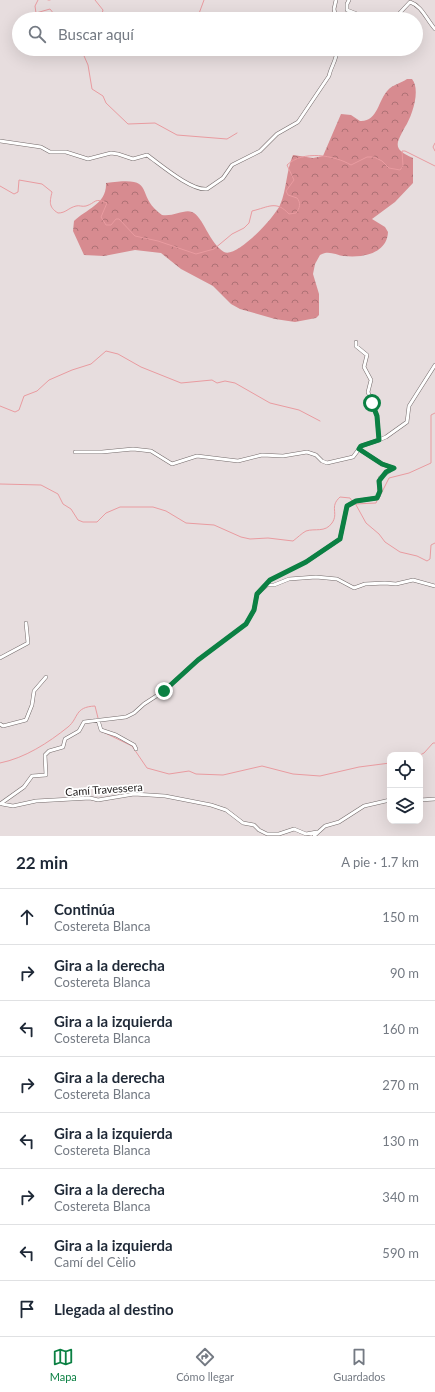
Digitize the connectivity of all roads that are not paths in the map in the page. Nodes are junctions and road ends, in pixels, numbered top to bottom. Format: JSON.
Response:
{"nodes":[{"id":1,"x":336,"y":0,"type":"edge"},
{"id":2,"x":349,"y":0,"type":"edge"},
{"id":3,"x":335,"y":12,"type":"edge"},
{"id":4,"x":352,"y":12,"type":"edge"},
{"id":5,"x":401,"y":12,"type":"edge"},
{"id":6,"x":423,"y":12,"type":"edge"},
{"id":7,"x":423,"y":12,"type":"edge"},
{"id":8,"x":435,"y":29,"type":"edge"},
{"id":9,"x":336,"y":56,"type":"edge"},
{"id":10,"x":0,"y":141,"type":"edge"},
{"id":11,"x":356,"y":342,"type":"dead end"},
{"id":12,"x":435,"y":365,"type":"edge"},
{"id":13,"x":379,"y":440,"type":"junction"},
{"id":14,"x":359,"y":449,"type":"junction"},
{"id":15,"x":74,"y":452,"type":"dead end"},
{"id":16,"x":267,"y":585,"type":"junction"},
{"id":17,"x":435,"y":586,"type":"edge"},
{"id":18,"x":26,"y":623,"type":"dead end"},
{"id":19,"x":0,"y":658,"type":"edge"},
{"id":20,"x":46,"y":677,"type":"dead end"},
{"id":21,"x":98,"y":720,"type":"junction"},
{"id":22,"x":0,"y":724,"type":"edge"},
{"id":23,"x":136,"y":749,"type":"dead end"},
{"id":24,"x":435,"y":799,"type":"edge"},
{"id":25,"x":423,"y":800,"type":"edge"},
{"id":26,"x":387,"y":801,"type":"edge"},
{"id":27,"x":1,"y":804,"type":"edge"},
{"id":28,"x":317,"y":832,"type":"junction"},
{"id":29,"x":314,"y":836,"type":"edge"}],
"edges":[{"from":1,"to":3,"type":"street"},
{"from":2,"to":4,"type":"street"},
{"from":5,"to":6,"type":"street"},
{"from":7,"to":8,"type":"street"},
{"from":9,"to":10,"type":"street"},
{"from":11,"to":13,"type":"street"},
{"from":12,"to":13,"type":"street"},
{"from":13,"to":14,"type":"street"},
{"from":14,"to":15,"type":"street"},
{"from":14,"to":16,"type":"street"},
{"from":16,"to":17,"type":"street"},
{"from":16,"to":21,"type":"street"},
{"from":18,"to":19,"type":"street"},
{"from":20,"to":22,"type":"street"},
{"from":21,"to":23,"type":"street"},
{"from":21,"to":27,"type":"street"},
{"from":24,"to":25,"type":"street"},
{"from":26,"to":28,"type":"street"},
{"from":27,"to":28,"type":"street","name":"Camí Travessera"},
{"from":28,"to":29,"type":"street"}]}
